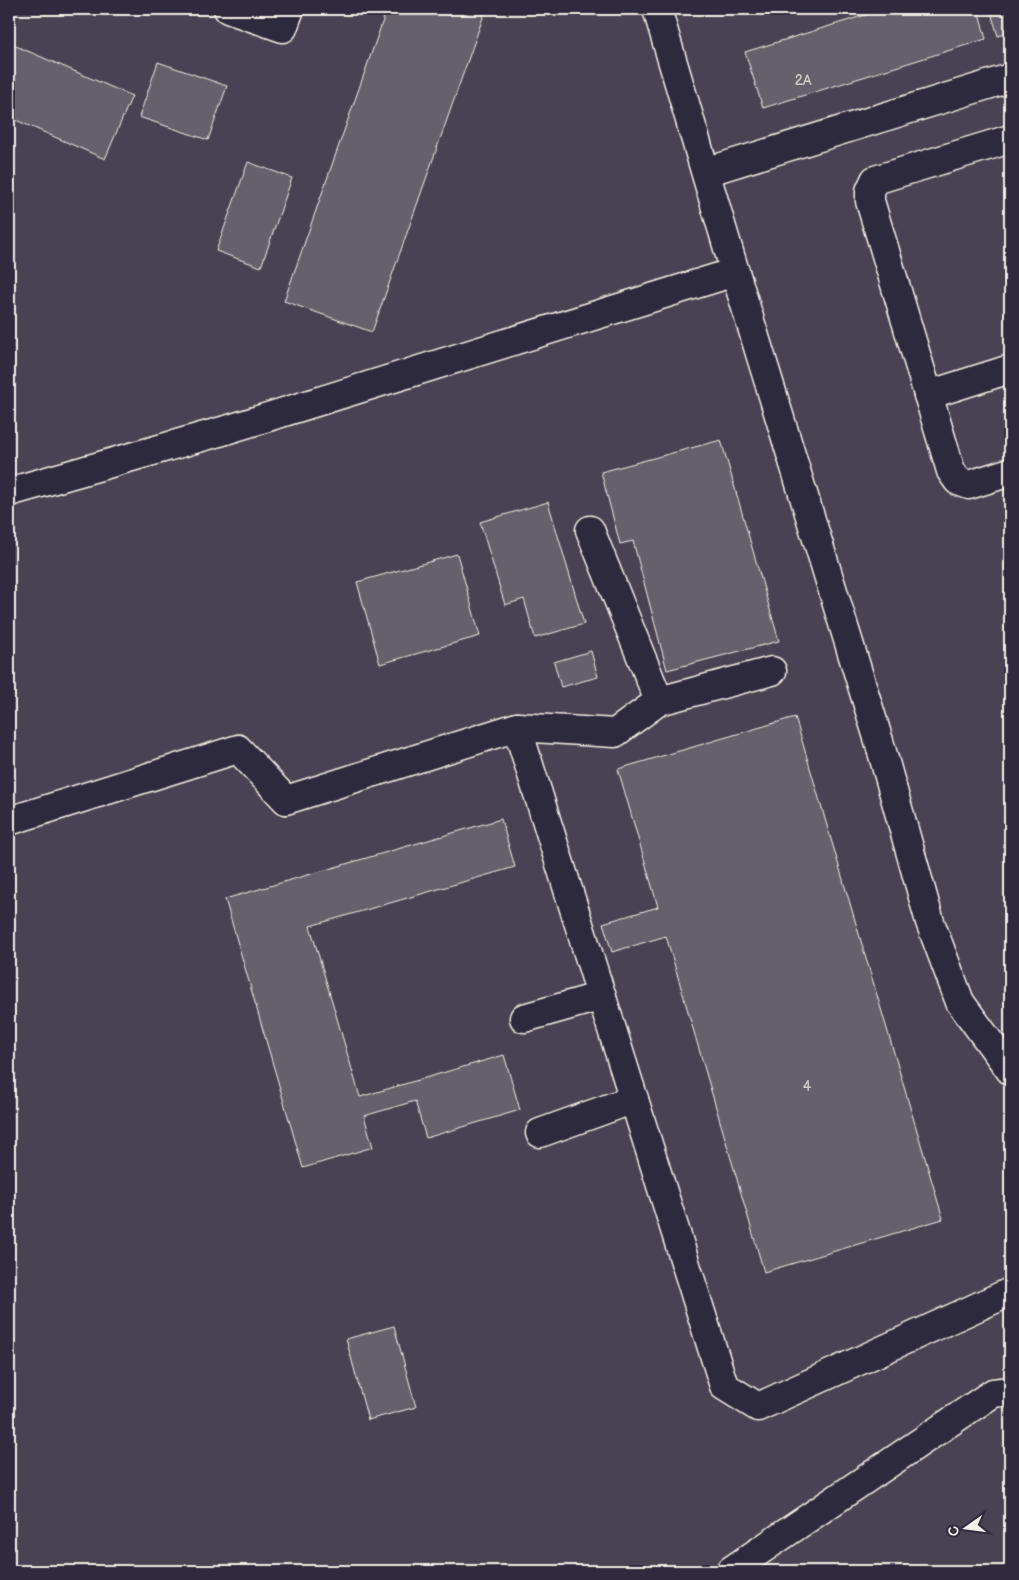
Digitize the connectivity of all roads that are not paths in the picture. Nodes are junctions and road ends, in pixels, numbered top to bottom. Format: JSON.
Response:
{"nodes":[{"id":1,"x":228,"y":9,"type":"edge"},
{"id":2,"x":290,"y":9,"type":"edge"},
{"id":3,"x":657,"y":9,"type":"edge"},
{"id":4,"x":1010,"y":78,"type":"edge"},
{"id":5,"x":1010,"y":139,"type":"edge"},
{"id":6,"x":706,"y":172,"type":"junction"},
{"id":7,"x":735,"y":272,"type":"junction"},
{"id":8,"x":1010,"y":369,"type":"edge"},
{"id":9,"x":928,"y":396,"type":"junction"},
{"id":10,"x":1010,"y":472,"type":"edge"},
{"id":11,"x":9,"y":492,"type":"edge"},
{"id":12,"x":590,"y":530,"type":"dead end"},
{"id":13,"x":772,"y":671,"type":"dead end"},
{"id":14,"x":659,"y":701,"type":"junction"},
{"id":15,"x":517,"y":727,"type":"junction"},
{"id":16,"x":9,"y":821,"type":"edge"},
{"id":17,"x":602,"y":996,"type":"junction"},
{"id":18,"x":524,"y":1018,"type":"dead end"},
{"id":19,"x":1010,"y":1070,"type":"edge"},
{"id":20,"x":634,"y":1099,"type":"junction"},
{"id":21,"x":540,"y":1133,"type":"dead end"},
{"id":22,"x":1010,"y":1292,"type":"edge"},
{"id":23,"x":1010,"y":1391,"type":"edge"},
{"id":24,"x":730,"y":1571,"type":"edge"}],
"edges":[{"from":1,"to":2,"type":"street"},
{"from":3,"to":6,"type":"street"},
{"from":4,"to":6,"type":"street"},
{"from":5,"to":9,"type":"street"},
{"from":6,"to":7,"type":"street"},
{"from":7,"to":11,"type":"street"},
{"from":7,"to":19,"type":"street"},
{"from":8,"to":9,"type":"street"},
{"from":9,"to":10,"type":"street"},
{"from":12,"to":14,"type":"street"},
{"from":13,"to":14,"type":"street"},
{"from":14,"to":15,"type":"street"},
{"from":15,"to":16,"type":"street"},
{"from":15,"to":17,"type":"street"},
{"from":17,"to":18,"type":"street"},
{"from":17,"to":20,"type":"street"},
{"from":20,"to":21,"type":"street"},
{"from":20,"to":22,"type":"street"},
{"from":23,"to":24,"type":"street"}]}
